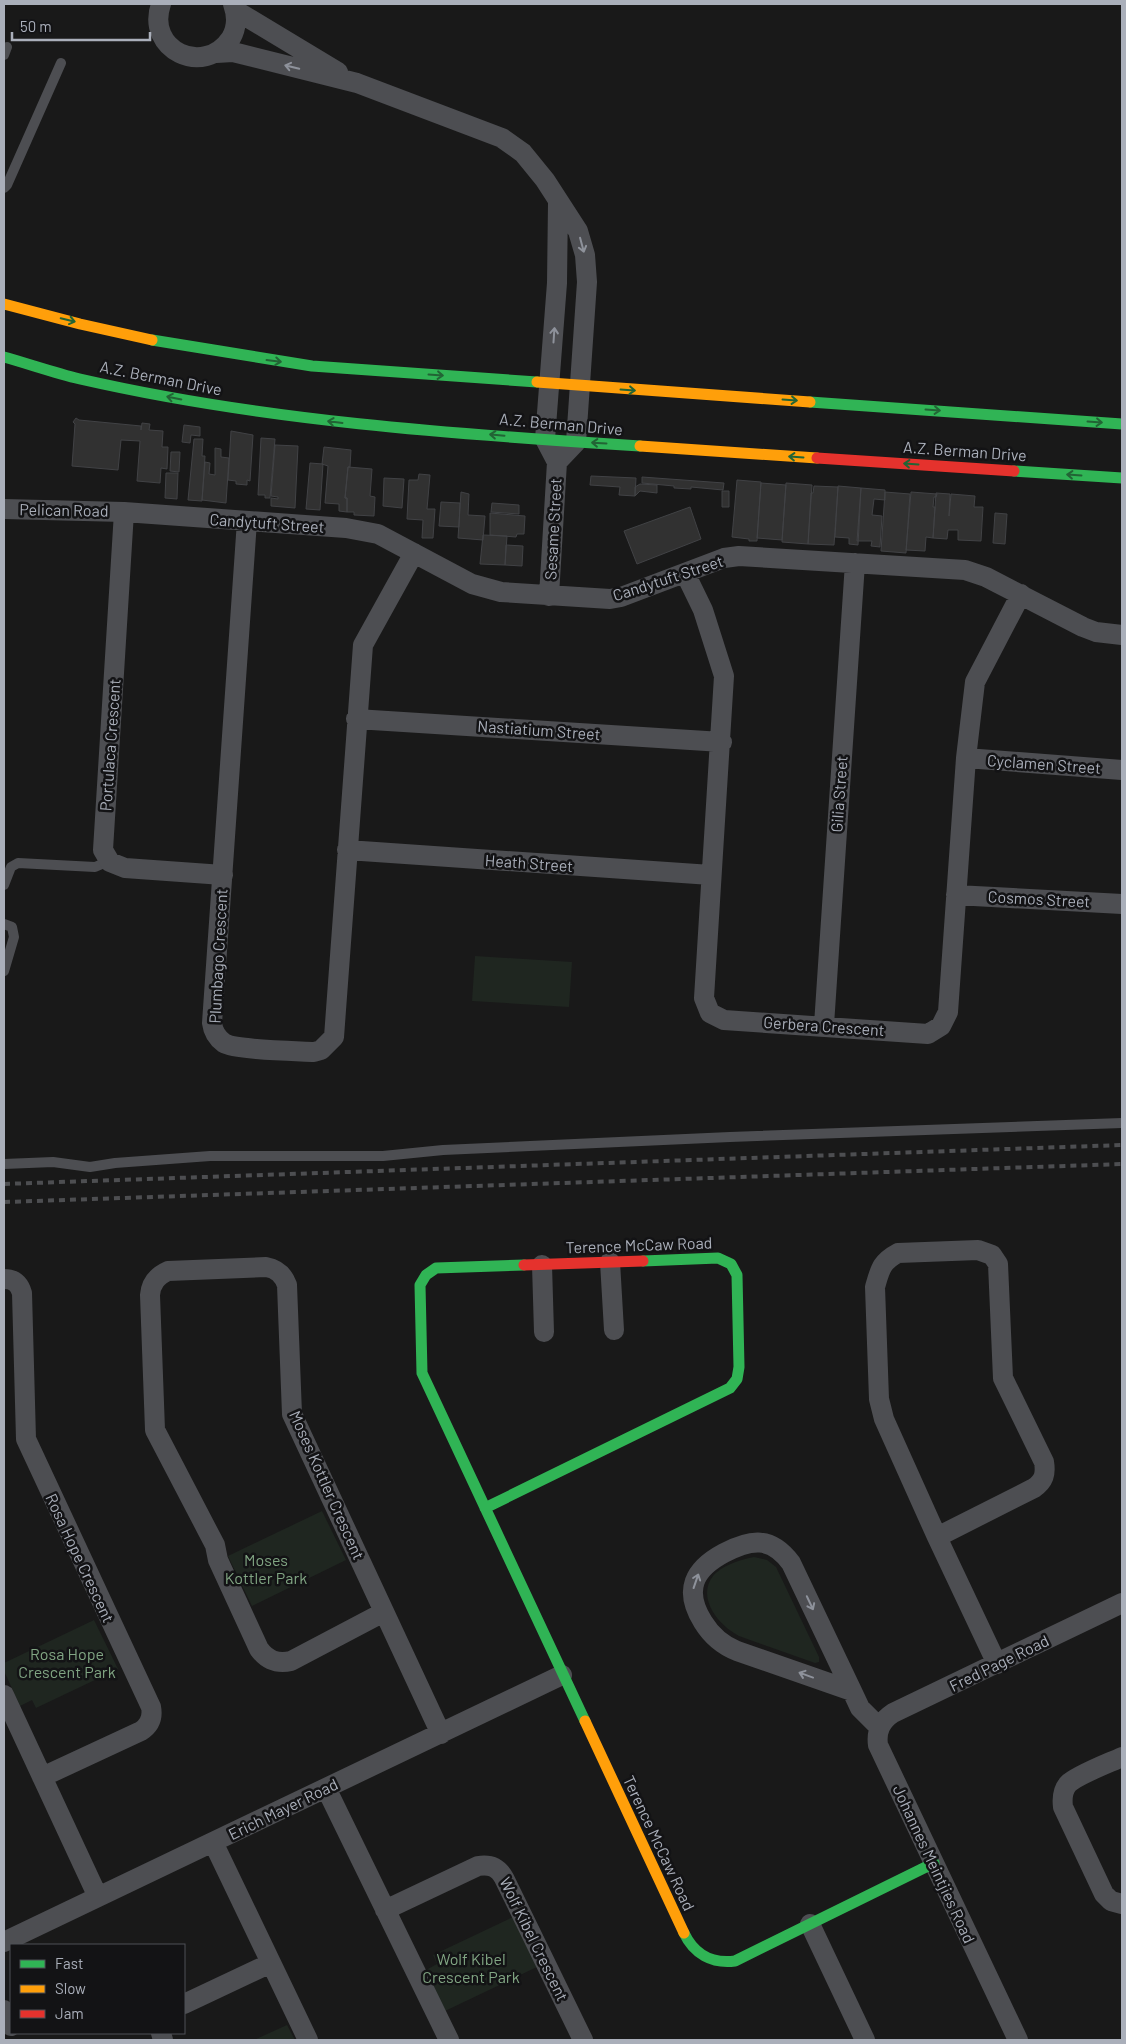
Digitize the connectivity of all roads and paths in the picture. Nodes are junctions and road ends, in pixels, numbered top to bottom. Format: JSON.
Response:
{"nodes":[{"id":1,"x":144,"y":4,"type":"edge"},
{"id":2,"x":161,"y":4,"type":"edge"},
{"id":3,"x":234,"y":7,"type":"edge"},
{"id":4,"x":158,"y":24,"type":"junction"},
{"id":5,"x":216,"y":53,"type":"junction"},
{"id":6,"x":61,"y":64,"type":"dead end"},
{"id":7,"x":357,"y":83,"type":"junction"},
{"id":8,"x":4,"y":188,"type":"edge"},
{"id":9,"x":558,"y":203,"type":"junction"},
{"id":10,"x":4,"y":297,"type":"edge"},
{"id":11,"x":4,"y":304,"type":"edge"},
{"id":12,"x":34,"y":312,"type":"junction"},
{"id":13,"x":4,"y":357,"type":"edge"},
{"id":14,"x":550,"y":384,"type":"junction"},
{"id":15,"x":580,"y":386,"type":"junction"},
{"id":16,"x":1122,"y":424,"type":"edge"},
{"id":17,"x":545,"y":439,"type":"junction"},
{"id":18,"x":576,"y":442,"type":"junction"},
{"id":19,"x":557,"y":462,"type":"junction"},
{"id":20,"x":1122,"y":478,"type":"edge"},
{"id":21,"x":4,"y":509,"type":"edge"},
{"id":22,"x":124,"y":512,"type":"junction"},
{"id":23,"x":247,"y":521,"type":"junction"},
{"id":24,"x":414,"y":553,"type":"junction"},
{"id":25,"x":855,"y":563,"type":"junction"},
{"id":26,"x":685,"y":572,"type":"junction"},
{"id":27,"x":1021,"y":594,"type":"junction"},
{"id":28,"x":549,"y":596,"type":"junction"},
{"id":29,"x":1122,"y":635,"type":"edge"},
{"id":30,"x":356,"y":719,"type":"junction"},
{"id":31,"x":722,"y":742,"type":"junction"},
{"id":32,"x":966,"y":758,"type":"junction"},
{"id":33,"x":1122,"y":770,"type":"edge"},
{"id":34,"x":347,"y":850,"type":"junction"},
{"id":35,"x":109,"y":861,"type":"junction"},
{"id":36,"x":223,"y":875,"type":"junction"},
{"id":37,"x":711,"y":875,"type":"junction"},
{"id":38,"x":4,"y":885,"type":"edge"},
{"id":39,"x":956,"y":895,"type":"junction"},
{"id":40,"x":1122,"y":904,"type":"edge"},
{"id":41,"x":4,"y":924,"type":"edge"},
{"id":42,"x":4,"y":970,"type":"edge"},
{"id":43,"x":824,"y":1025,"type":"junction"},
{"id":44,"x":1122,"y":1123,"type":"edge"},
{"id":45,"x":4,"y":1164,"type":"edge"},
{"id":46,"x":610,"y":1262,"type":"junction"},
{"id":47,"x":542,"y":1265,"type":"junction"},
{"id":48,"x":4,"y":1279,"type":"edge"},
{"id":49,"x":614,"y":1330,"type":"dead end"},
{"id":50,"x":544,"y":1332,"type":"dead end"},
{"id":51,"x":484,"y":1508,"type":"junction"},
{"id":52,"x":936,"y":1537,"type":"junction"},
{"id":53,"x":1122,"y":1603,"type":"edge"},
{"id":54,"x":384,"y":1612,"type":"junction"},
{"id":55,"x":997,"y":1664,"type":"junction"},
{"id":56,"x":562,"y":1675,"type":"junction"},
{"id":57,"x":852,"y":1691,"type":"junction"},
{"id":58,"x":4,"y":1696,"type":"edge"},
{"id":59,"x":879,"y":1727,"type":"junction"},
{"id":60,"x":440,"y":1734,"type":"junction"},
{"id":61,"x":1122,"y":1757,"type":"edge"},
{"id":62,"x":42,"y":1777,"type":"junction"},
{"id":63,"x":326,"y":1788,"type":"junction"},
{"id":64,"x":213,"y":1842,"type":"junction"},
{"id":65,"x":934,"y":1863,"type":"junction"},
{"id":66,"x":98,"y":1897,"type":"junction"},
{"id":67,"x":1122,"y":1904,"type":"edge"},
{"id":68,"x":385,"y":1910,"type":"junction"},
{"id":69,"x":810,"y":1924,"type":"junction"},
{"id":70,"x":4,"y":1942,"type":"edge"},
{"id":71,"x":271,"y":1963,"type":"junction"},
{"id":72,"x":185,"y":2004,"type":"edge"},
{"id":73,"x":4,"y":2010,"type":"edge"},
{"id":74,"x":10,"y":2024,"type":"edge"},
{"id":75,"x":308,"y":2040,"type":"edge"},
{"id":76,"x":449,"y":2040,"type":"edge"},
{"id":77,"x":583,"y":2040,"type":"edge"},
{"id":78,"x":865,"y":2040,"type":"edge"},
{"id":79,"x":1018,"y":2040,"type":"edge"}],
"edges":[{"from":1,"to":4,"type":"street"},
{"from":2,"to":4,"type":"street"},
{"from":3,"to":5,"type":"street"},
{"from":3,"to":7,"type":"street"},
{"from":4,"to":5,"type":"street"},
{"from":7,"to":5,"type":"street","one_way":true},
{"from":6,"to":8,"type":"lane"},
{"from":7,"to":9,"type":"street"},
{"from":14,"to":9,"type":"street","one_way":true},
{"from":9,"to":15,"type":"street","one_way":true},
{"from":10,"to":12,"type":"street"},
{"from":11,"to":12,"type":"main road"},
{"from":12,"to":14,"type":"main road","one_way":true},
{"from":17,"to":13,"type":"main road","name":"A.Z. Berman Drive","one_way":true},
{"from":14,"to":15,"type":"main road"},
{"from":14,"to":17,"type":"street"},
{"from":15,"to":16,"type":"main road","one_way":true},
{"from":15,"to":18,"type":"street"},
{"from":17,"to":18,"type":"main road","name":"A.Z. Berman Drive"},
{"from":17,"to":19,"type":"street","name":"Sesame Street"},
{"from":18,"to":19,"type":"street","name":"Sesame Street"},
{"from":20,"to":18,"type":"main road","name":"A.Z. Berman Drive","one_way":true},
{"from":19,"to":28,"type":"street","name":"Sesame Street"},
{"from":21,"to":22,"type":"street","name":"Pelican Road"},
{"from":22,"to":23,"type":"street","name":"Candytuft Street"},
{"from":22,"to":35,"type":"street","name":"Portulaca Crescent"},
{"from":23,"to":24,"type":"street","name":"Candytuft Street"},
{"from":23,"to":36,"type":"street","name":"Plumbago Crescent"},
{"from":24,"to":28,"type":"street","name":"Candytuft Street"},
{"from":24,"to":30,"type":"street","name":"Plumbago Crescent"},
{"from":25,"to":26,"type":"street","name":"Candytuft Street"},
{"from":25,"to":27,"type":"street","name":"Candytuft Street"},
{"from":25,"to":43,"type":"street","name":"Gilia Street"},
{"from":26,"to":28,"type":"street","name":"Candytuft Street"},
{"from":26,"to":31,"type":"street","name":"Gerbera Crescent"},
{"from":27,"to":29,"type":"street","name":"Candytuft Street"},
{"from":27,"to":32,"type":"street","name":"Gerbera Crescent"},
{"from":30,"to":31,"type":"street","name":"Nastiatium Street"},
{"from":30,"to":34,"type":"street","name":"Plumbago Crescent"},
{"from":31,"to":37,"type":"street","name":"Gerbera Crescent"},
{"from":32,"to":33,"type":"street","name":"Cyclamen Street"},
{"from":32,"to":39,"type":"street","name":"Gerbera Crescent"},
{"from":34,"to":36,"type":"street","name":"Plumbago Crescent"},
{"from":34,"to":37,"type":"street","name":"Heath Street"},
{"from":35,"to":36,"type":"street"},
{"from":35,"to":38,"type":"lane"},
{"from":37,"to":43,"type":"street","name":"Gerbera Crescent"},
{"from":39,"to":40,"type":"street","name":"Cosmos Street"},
{"from":39,"to":43,"type":"street","name":"Gerbera Crescent"},
{"from":41,"to":42,"type":"lane"},
{"from":44,"to":45,"type":"lane"},
{"from":46,"to":47,"type":"main road","name":"Terence McCaw Road"},
{"from":46,"to":49,"type":"street"},
{"from":46,"to":51,"type":"main road","name":"Terence McCaw Road"},
{"from":47,"to":50,"type":"street"},
{"from":47,"to":51,"type":"main road","name":"Terence McCaw Road"},
{"from":48,"to":62,"type":"street","name":"Rosa Hope Crescent"},
{"from":51,"to":56,"type":"main road","name":"Terence McCaw Road"},
{"from":52,"to":52,"type":"street"},
{"from":52,"to":55,"type":"street"},
{"from":53,"to":55,"type":"street","name":"Fred Page Road"},
{"from":54,"to":54,"type":"street","name":"Moses Kottler Crescent"},
{"from":54,"to":60,"type":"street","name":"Moses Kottler Crescent"},
{"from":55,"to":59,"type":"street","name":"Fred Page Road"},
{"from":56,"to":60,"type":"street","name":"Erich Mayer Road"},
{"from":56,"to":69,"type":"main road","name":"Terence McCaw Road"},
{"from":57,"to":57,"type":"street","one_way":true},
{"from":57,"to":59,"type":"street"},
{"from":58,"to":62,"type":"street"},
{"from":59,"to":65,"type":"street","name":"Johannes Meintjies Road"},
{"from":60,"to":63,"type":"street","name":"Erich Mayer Road"},
{"from":61,"to":67,"type":"street"},
{"from":62,"to":66,"type":"street"},
{"from":63,"to":64,"type":"street","name":"Erich Mayer Road"},
{"from":63,"to":68,"type":"street"},
{"from":64,"to":66,"type":"street","name":"Erich Mayer Road"},
{"from":64,"to":71,"type":"street"},
{"from":65,"to":69,"type":"main road","name":"Terence McCaw Road"},
{"from":65,"to":79,"type":"street","name":"Johannes Meintjies Road"},
{"from":66,"to":70,"type":"street","name":"Erich Mayer Road"},
{"from":68,"to":76,"type":"street"},
{"from":68,"to":77,"type":"street","name":"Wolf Kibel Crescent"},
{"from":69,"to":78,"type":"street"},
{"from":71,"to":72,"type":"street"},
{"from":71,"to":75,"type":"street"},
{"from":73,"to":74,"type":"street"}]}
